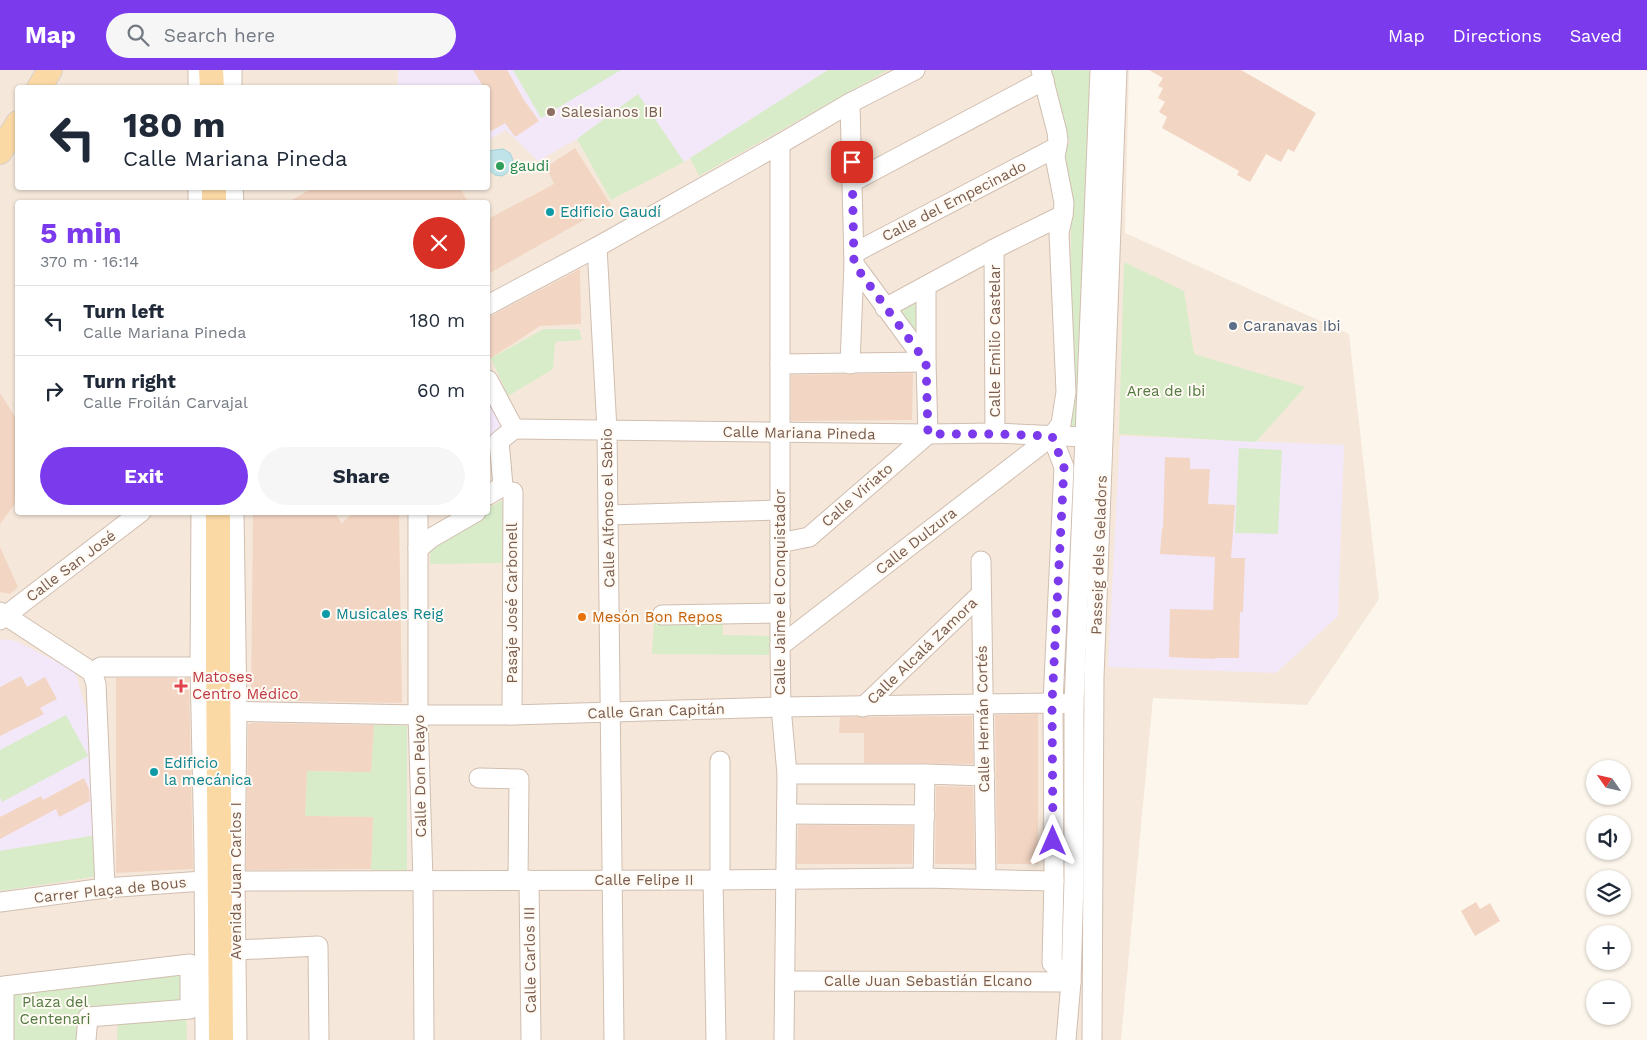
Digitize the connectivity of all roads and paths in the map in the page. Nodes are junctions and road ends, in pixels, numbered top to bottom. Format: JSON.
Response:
{"nodes":[{"id":1,"x":50,"y":70,"type":"edge"},
{"id":2,"x":198,"y":70,"type":"edge"},
{"id":3,"x":211,"y":70,"type":"edge"},
{"id":4,"x":232,"y":70,"type":"edge"},
{"id":5,"x":915,"y":70,"type":"edge"},
{"id":6,"x":1100,"y":70,"type":"edge"},
{"id":7,"x":1117,"y":70,"type":"edge"},
{"id":8,"x":1042,"y":75,"type":"edge"},
{"id":9,"x":41,"y":85,"type":"edge"},
{"id":10,"x":198,"y":85,"type":"edge"},
{"id":11,"x":212,"y":85,"type":"edge"},
{"id":12,"x":232,"y":85,"type":"edge"},
{"id":13,"x":850,"y":102,"type":"junction"},
{"id":14,"x":780,"y":144,"type":"junction"},
{"id":15,"x":1055,"y":148,"type":"junction"},
{"id":16,"x":852,"y":182,"type":"junction"},
{"id":17,"x":1063,"y":215,"type":"junction"},
{"id":18,"x":597,"y":247,"type":"junction"},
{"id":19,"x":994,"y":249,"type":"junction"},
{"id":20,"x":854,"y":258,"type":"junction"},
{"id":21,"x":926,"y":286,"type":"junction"},
{"id":22,"x":490,"y":305,"type":"edge"},
{"id":23,"x":885,"y":308,"type":"junction"},
{"id":24,"x":926,"y":362,"type":"junction"},
{"id":25,"x":780,"y":364,"type":"junction"},
{"id":26,"x":850,"y":364,"type":"junction"},
{"id":27,"x":490,"y":384,"type":"edge"},
{"id":28,"x":514,"y":429,"type":"junction"},
{"id":29,"x":607,"y":430,"type":"junction"},
{"id":30,"x":780,"y":433,"type":"junction"},
{"id":31,"x":928,"y":434,"type":"junction"},
{"id":32,"x":995,"y":434,"type":"junction"},
{"id":33,"x":1052,"y":436,"type":"junction"},
{"id":34,"x":1085,"y":437,"type":"junction"},
{"id":35,"x":490,"y":494,"type":"edge"},
{"id":36,"x":490,"y":505,"type":"edge"},
{"id":37,"x":780,"y":510,"type":"junction"},
{"id":38,"x":608,"y":514,"type":"junction"},
{"id":39,"x":137,"y":515,"type":"edge"},
{"id":40,"x":201,"y":515,"type":"edge"},
{"id":41,"x":218,"y":515,"type":"edge"},
{"id":42,"x":234,"y":515,"type":"edge"},
{"id":43,"x":418,"y":515,"type":"edge"},
{"id":44,"x":451,"y":515,"type":"edge"},
{"id":45,"x":471,"y":515,"type":"edge"},
{"id":46,"x":418,"y":540,"type":"junction"},
{"id":47,"x":780,"y":543,"type":"junction"},
{"id":48,"x":981,"y":561,"type":"dead end"},
{"id":49,"x":981,"y":594,"type":"junction"},
{"id":50,"x":781,"y":613,"type":"junction"},
{"id":51,"x":662,"y":615,"type":"dead end"},
{"id":52,"x":2,"y":616,"type":"edge"},
{"id":53,"x":780,"y":646,"type":"junction"},
{"id":54,"x":200,"y":667,"type":"junction"},
{"id":55,"x":92,"y":672,"type":"junction"},
{"id":56,"x":1052,"y":703,"type":"junction"},
{"id":57,"x":1074,"y":704,"type":"junction"},
{"id":58,"x":983,"y":705,"type":"junction"},
{"id":59,"x":781,"y":707,"type":"junction"},
{"id":60,"x":863,"y":707,"type":"junction"},
{"id":61,"x":228,"y":711,"type":"junction"},
{"id":62,"x":610,"y":713,"type":"junction"},
{"id":63,"x":418,"y":715,"type":"junction"},
{"id":64,"x":512,"y":715,"type":"junction"},
{"id":65,"x":720,"y":761,"type":"dead end"},
{"id":66,"x":787,"y":774,"type":"junction"},
{"id":67,"x":925,"y":774,"type":"junction"},
{"id":68,"x":984,"y":776,"type":"junction"},
{"id":69,"x":479,"y":778,"type":"dead end"},
{"id":70,"x":787,"y":814,"type":"junction"},
{"id":71,"x":924,"y":815,"type":"junction"},
{"id":72,"x":923,"y":878,"type":"junction"},
{"id":73,"x":986,"y":878,"type":"junction"},
{"id":74,"x":786,"y":879,"type":"junction"},
{"id":75,"x":523,"y":880,"type":"junction"},
{"id":76,"x":612,"y":880,"type":"junction"},
{"id":77,"x":717,"y":880,"type":"junction"},
{"id":78,"x":1054,"y":880,"type":"junction"},
{"id":79,"x":219,"y":881,"type":"junction"},
{"id":80,"x":423,"y":881,"type":"junction"},
{"id":81,"x":105,"y":888,"type":"junction"},
{"id":82,"x":0,"y":902,"type":"edge"},
{"id":83,"x":237,"y":950,"type":"junction"},
{"id":84,"x":785,"y":980,"type":"junction"},
{"id":85,"x":1071,"y":982,"type":"junction"},
{"id":86,"x":4,"y":1040,"type":"edge"},
{"id":87,"x":86,"y":1040,"type":"edge"},
{"id":88,"x":205,"y":1040,"type":"edge"},
{"id":89,"x":221,"y":1040,"type":"edge"},
{"id":90,"x":237,"y":1040,"type":"edge"},
{"id":91,"x":319,"y":1040,"type":"edge"},
{"id":92,"x":424,"y":1040,"type":"edge"},
{"id":93,"x":531,"y":1040,"type":"edge"},
{"id":94,"x":614,"y":1040,"type":"edge"},
{"id":95,"x":716,"y":1040,"type":"edge"},
{"id":96,"x":784,"y":1040,"type":"edge"},
{"id":97,"x":1066,"y":1040,"type":"edge"},
{"id":98,"x":1092,"y":1040,"type":"edge"}],
"edges":[{"from":1,"to":9,"type":"main road"},
{"from":2,"to":10,"type":"street"},
{"from":3,"to":11,"type":"main road"},
{"from":4,"to":12,"type":"street"},
{"from":5,"to":13,"type":"street"},
{"from":6,"to":34,"type":"street"},
{"from":7,"to":98,"type":"street","name":"Passeig dels Geladors"},
{"from":8,"to":15,"type":"street"},
{"from":8,"to":16,"type":"street"},
{"from":13,"to":14,"type":"street"},
{"from":13,"to":16,"type":"street"},
{"from":14,"to":18,"type":"street"},
{"from":14,"to":25,"type":"street","name":"Calle Jaime el Conquistador"},
{"from":15,"to":17,"type":"street"},
{"from":15,"to":20,"type":"street","name":"Calle del Empecinado"},
{"from":16,"to":20,"type":"street"},
{"from":17,"to":19,"type":"street"},
{"from":17,"to":33,"type":"street"},
{"from":18,"to":22,"type":"street"},
{"from":18,"to":29,"type":"street","name":"Calle Alfonso el Sabio"},
{"from":19,"to":21,"type":"street"},
{"from":19,"to":32,"type":"street","name":"Calle Emilio Castelar"},
{"from":20,"to":23,"type":"street"},
{"from":20,"to":26,"type":"street"},
{"from":21,"to":23,"type":"street"},
{"from":21,"to":24,"type":"street"},
{"from":23,"to":24,"type":"street"},
{"from":24,"to":26,"type":"street"},
{"from":24,"to":31,"type":"street"},
{"from":25,"to":26,"type":"street"},
{"from":25,"to":30,"type":"street","name":"Calle Jaime el Conquistador"},
{"from":27,"to":28,"type":"street"},
{"from":28,"to":29,"type":"street","name":"Calle Mariana Pineda"},
{"from":28,"to":35,"type":"street"},
{"from":29,"to":30,"type":"street","name":"Calle Mariana Pineda"},
{"from":29,"to":38,"type":"street","name":"Calle Alfonso el Sabio"},
{"from":30,"to":31,"type":"street","name":"Calle Mariana Pineda"},
{"from":30,"to":37,"type":"street","name":"Calle Jaime el Conquistador"},
{"from":31,"to":32,"type":"street","name":"Calle Mariana Pineda"},
{"from":31,"to":47,"type":"street","name":"Calle Viriato"},
{"from":32,"to":33,"type":"street","name":"Calle Mariana Pineda"},
{"from":33,"to":34,"type":"street","name":"Calle Mariana Pineda"},
{"from":33,"to":53,"type":"street","name":"Calle Dulzura"},
{"from":33,"to":56,"type":"street"},
{"from":34,"to":57,"type":"street"},
{"from":36,"to":64,"type":"street","name":"Pasaje José Carbonell"},
{"from":37,"to":38,"type":"street"},
{"from":37,"to":47,"type":"street","name":"Calle Jaime el Conquistador"},
{"from":38,"to":62,"type":"street","name":"Calle Alfonso el Sabio"},
{"from":39,"to":52,"type":"street","name":"Calle San José"},
{"from":40,"to":54,"type":"street","name":"Avenida Juan Carlos I"},
{"from":41,"to":61,"type":"main road","name":"Avenida Juan Carlos I"},
{"from":42,"to":61,"type":"street","name":"Avenida Juan Carlos I"},
{"from":43,"to":46,"type":"street","name":"Calle Don Pelayo"},
{"from":44,"to":46,"type":"street"},
{"from":45,"to":46,"type":"street"},
{"from":46,"to":63,"type":"street","name":"Calle Don Pelayo"},
{"from":47,"to":50,"type":"street","name":"Calle Jaime el Conquistador"},
{"from":48,"to":49,"type":"street","name":"Calle Hernán Cortés"},
{"from":49,"to":58,"type":"street","name":"Calle Hernán Cortés"},
{"from":49,"to":60,"type":"street","name":"Calle Alcalá Zamora"},
{"from":50,"to":51,"type":"street"},
{"from":50,"to":53,"type":"street","name":"Calle Jaime el Conquistador"},
{"from":52,"to":55,"type":"street"},
{"from":53,"to":59,"type":"street","name":"Calle Jaime el Conquistador"},
{"from":54,"to":55,"type":"street"},
{"from":54,"to":79,"type":"street","name":"Avenida Juan Carlos I"},
{"from":55,"to":81,"type":"street"},
{"from":56,"to":57,"type":"street","name":"Calle Gran Capitán"},
{"from":56,"to":58,"type":"street","name":"Calle Gran Capitán"},
{"from":56,"to":78,"type":"street"},
{"from":57,"to":85,"type":"street"},
{"from":58,"to":60,"type":"street","name":"Calle Gran Capitán"},
{"from":58,"to":68,"type":"street","name":"Calle Hernán Cortés"},
{"from":59,"to":60,"type":"street","name":"Calle Gran Capitán"},
{"from":59,"to":62,"type":"street","name":"Calle Gran Capitán"},
{"from":59,"to":66,"type":"street","name":"Calle Jaime el Conquistador"},
{"from":61,"to":63,"type":"street","name":"Calle Gran Capitán"},
{"from":61,"to":79,"type":"main road","name":"Avenida Juan Carlos I"},
{"from":62,"to":64,"type":"street","name":"Calle Gran Capitán"},
{"from":62,"to":76,"type":"street","name":"Calle Alfonso el Sabio"},
{"from":63,"to":64,"type":"street","name":"Calle Gran Capitán"},
{"from":63,"to":80,"type":"street","name":"Calle Don Pelayo"},
{"from":65,"to":77,"type":"street"},
{"from":66,"to":67,"type":"street"},
{"from":66,"to":70,"type":"street","name":"Calle Jaime el Conquistador"},
{"from":67,"to":68,"type":"street"},
{"from":67,"to":71,"type":"street"},
{"from":68,"to":73,"type":"street","name":"Calle Hernán Cortés"},
{"from":69,"to":75,"type":"street","name":"Calle Carlos III"},
{"from":70,"to":71,"type":"street"},
{"from":70,"to":74,"type":"street","name":"Calle Jaime el Conquistador"},
{"from":71,"to":72,"type":"street"},
{"from":72,"to":73,"type":"street","name":"Calle Felipe II"},
{"from":72,"to":74,"type":"street","name":"Calle Felipe II"},
{"from":73,"to":78,"type":"street","name":"Calle Felipe II"},
{"from":74,"to":77,"type":"street","name":"Calle Felipe II"},
{"from":74,"to":84,"type":"street","name":"Calle Jaime el Conquistador"},
{"from":75,"to":76,"type":"street","name":"Calle Felipe II"},
{"from":75,"to":80,"type":"street","name":"Calle Felipe II"},
{"from":75,"to":93,"type":"street","name":"Calle Carlos III"},
{"from":76,"to":77,"type":"street","name":"Calle Felipe II"},
{"from":76,"to":94,"type":"street","name":"Calle Alfonso el Sabio"},
{"from":77,"to":95,"type":"street"},
{"from":78,"to":85,"type":"street"},
{"from":79,"to":80,"type":"street","name":"Calle Felipe II"},
{"from":79,"to":81,"type":"street","name":"Carrer Plaça de Bous"},
{"from":79,"to":83,"type":"street","name":"Avenida Juan Carlos I"},
{"from":79,"to":88,"type":"street","name":"Avenida Juan Carlos I"},
{"from":79,"to":89,"type":"main road","name":"Avenida Juan Carlos I"},
{"from":80,"to":92,"type":"street","name":"Calle Don Pelayo"},
{"from":81,"to":82,"type":"street","name":"Carrer Plaça de Bous"},
{"from":83,"to":90,"type":"street","name":"Avenida Juan Carlos I"},
{"from":83,"to":91,"type":"street"},
{"from":84,"to":85,"type":"street","name":"Calle Juan Sebastián Elcano"},
{"from":84,"to":96,"type":"street","name":"Calle Jaime el Conquistador"},
{"from":85,"to":97,"type":"street"},
{"from":86,"to":87,"type":"street"}]}
